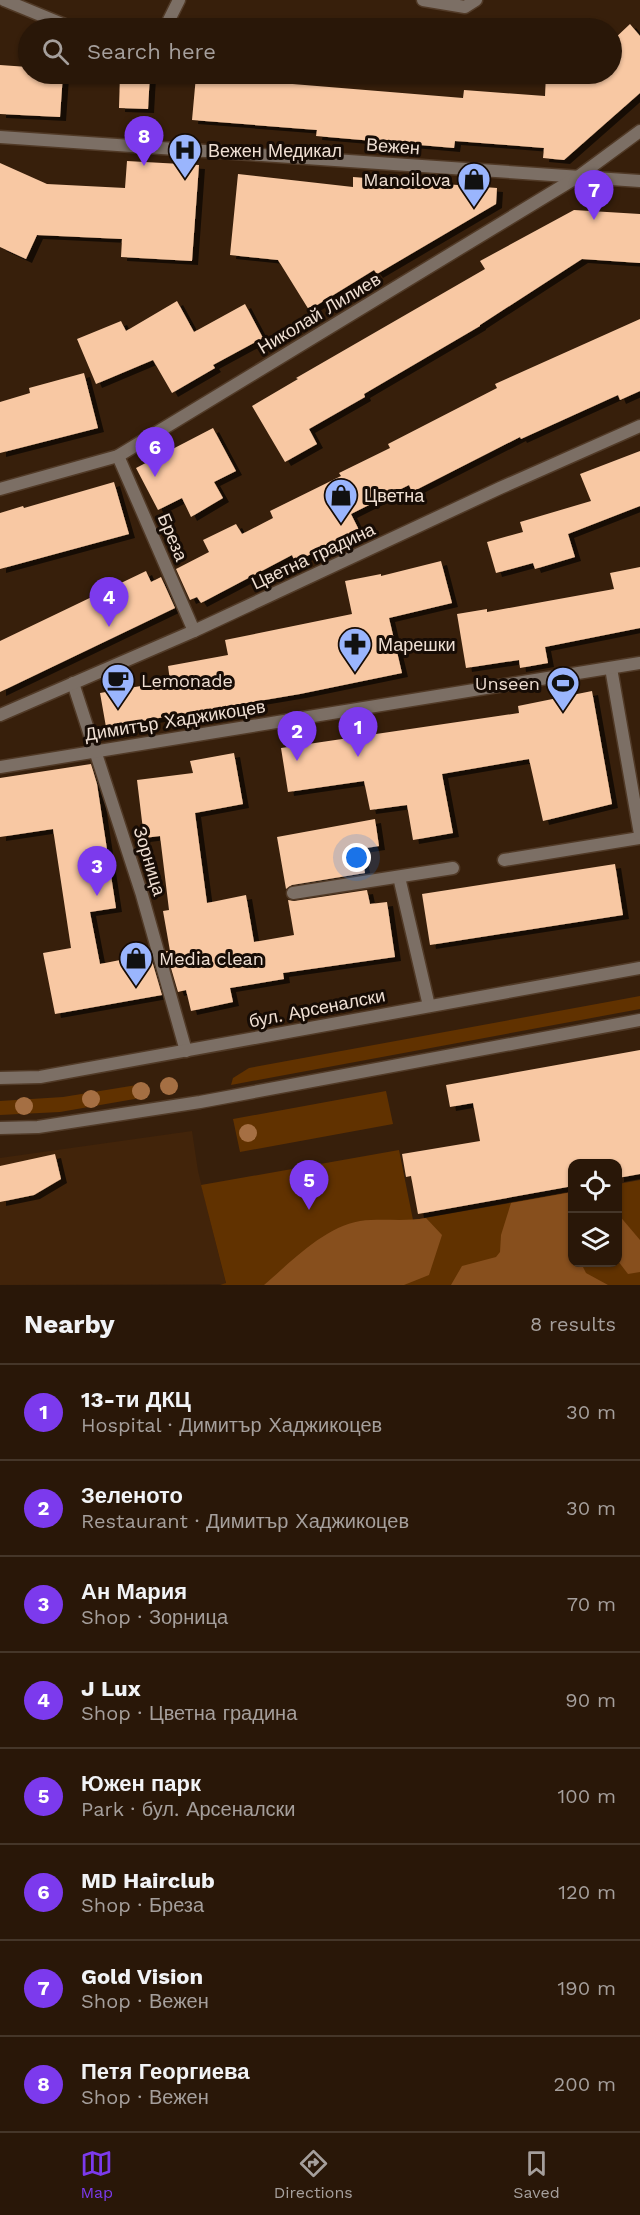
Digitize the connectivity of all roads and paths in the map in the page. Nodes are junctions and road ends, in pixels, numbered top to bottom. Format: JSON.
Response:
{"nodes":[{"id":1,"x":4,"y":0,"type":"edge"},
{"id":2,"x":179,"y":0,"type":"edge"},
{"id":3,"x":423,"y":0,"type":"edge"},
{"id":4,"x":476,"y":0,"type":"edge"},
{"id":5,"x":48,"y":18,"type":"edge"},
{"id":6,"x":170,"y":18,"type":"edge"},
{"id":7,"x":640,"y":131,"type":"edge"},
{"id":8,"x":0,"y":137,"type":"edge"},
{"id":9,"x":579,"y":176,"type":"junction"},
{"id":10,"x":640,"y":181,"type":"edge"},
{"id":11,"x":640,"y":426,"type":"edge"},
{"id":12,"x":118,"y":456,"type":"junction"},
{"id":13,"x":0,"y":489,"type":"edge"},
{"id":14,"x":194,"y":631,"type":"junction"},
{"id":15,"x":640,"y":663,"type":"edge"},
{"id":16,"x":611,"y":668,"type":"junction"},
{"id":17,"x":73,"y":683,"type":"junction"},
{"id":18,"x":0,"y":716,"type":"edge"},
{"id":19,"x":96,"y":751,"type":"junction"},
{"id":20,"x":0,"y":767,"type":"edge"},
{"id":21,"x":640,"y":836,"type":"edge"},
{"id":22,"x":504,"y":860,"type":"dead end"},
{"id":23,"x":453,"y":868,"type":"dead end"},
{"id":24,"x":399,"y":876,"type":"junction"},
{"id":25,"x":293,"y":893,"type":"dead end"},
{"id":26,"x":640,"y":968,"type":"edge"},
{"id":27,"x":429,"y":1006,"type":"junction"},
{"id":28,"x":640,"y":1020,"type":"edge"},
{"id":29,"x":186,"y":1051,"type":"junction"},
{"id":30,"x":0,"y":1078,"type":"edge"},
{"id":31,"x":0,"y":1128,"type":"edge"}],
"edges":[{"from":1,"to":5,"type":"street"},
{"from":2,"to":6,"type":"street"},
{"from":3,"to":4,"type":"street"},
{"from":7,"to":9,"type":"street","name":"Николай Лилиев"},
{"from":8,"to":9,"type":"street","name":"Вежен"},
{"from":9,"to":10,"type":"street","name":"Вежен"},
{"from":9,"to":12,"type":"street","name":"Николай Лилиев"},
{"from":11,"to":14,"type":"street","name":"Цветна градина"},
{"from":12,"to":13,"type":"street","name":"Николай Лилиев"},
{"from":12,"to":14,"type":"street","name":"Бреза"},
{"from":14,"to":17,"type":"street","name":"Цветна градина"},
{"from":15,"to":16,"type":"street","name":"Димитър Хаджикоцев"},
{"from":16,"to":19,"type":"street","name":"Димитър Хаджикоцев"},
{"from":16,"to":21,"type":"street"},
{"from":17,"to":18,"type":"street","name":"Цветна градина"},
{"from":17,"to":19,"type":"street","name":"Зорница"},
{"from":19,"to":20,"type":"street","name":"Димитър Хаджикоцев"},
{"from":19,"to":29,"type":"street","name":"Зорница"},
{"from":21,"to":22,"type":"street"},
{"from":23,"to":24,"type":"street"},
{"from":24,"to":25,"type":"street"},
{"from":24,"to":27,"type":"street"},
{"from":26,"to":27,"type":"street","name":"бул. Арсеналски"},
{"from":27,"to":29,"type":"street","name":"бул. Арсеналски"},
{"from":28,"to":31,"type":"street"},
{"from":29,"to":30,"type":"street","name":"бул. Арсеналски"}]}
